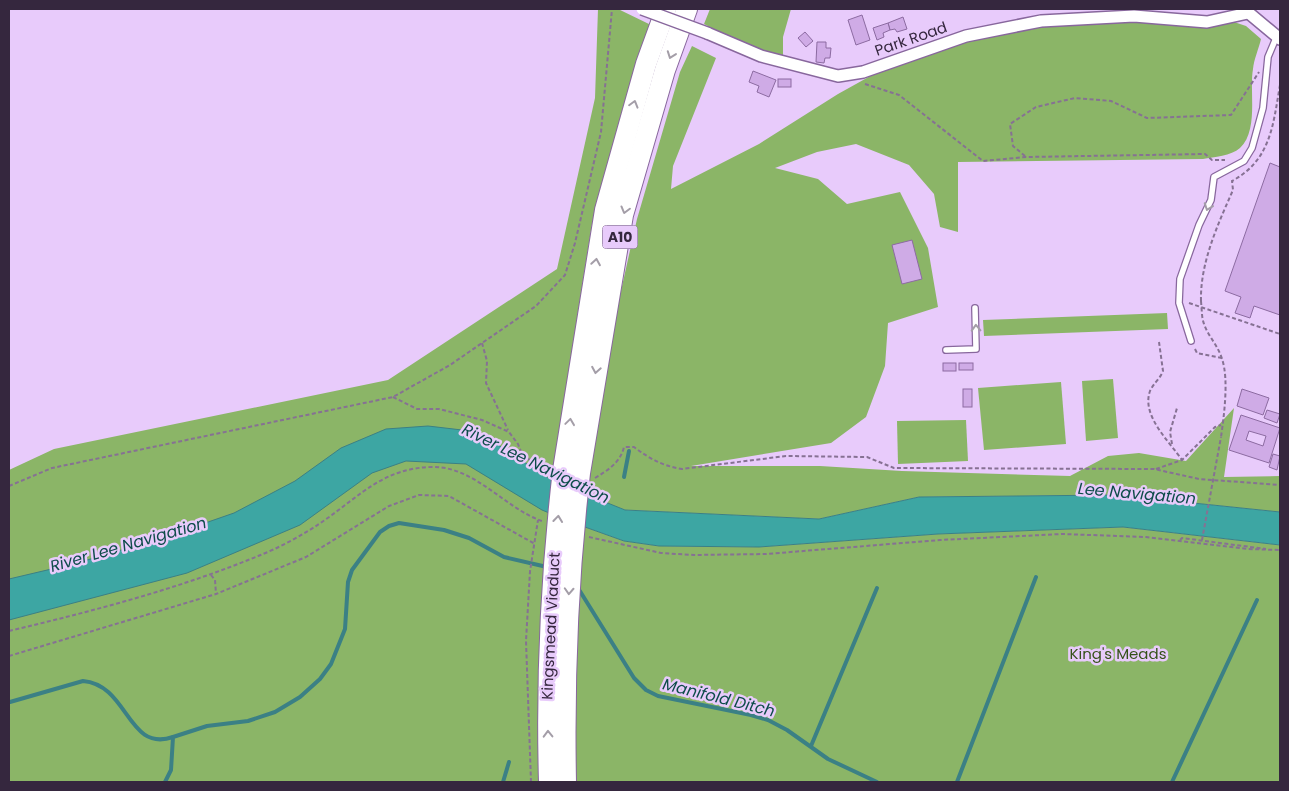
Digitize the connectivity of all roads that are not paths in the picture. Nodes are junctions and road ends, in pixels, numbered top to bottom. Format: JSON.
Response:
{"nodes":[{"id":1,"x":642,"y":9,"type":"edge"},
{"id":2,"x":666,"y":9,"type":"edge"},
{"id":3,"x":687,"y":9,"type":"edge"},
{"id":4,"x":1246,"y":11,"type":"edge"},
{"id":5,"x":1278,"y":38,"type":"edge"},
{"id":6,"x":975,"y":308,"type":"dead end"},
{"id":7,"x":1191,"y":341,"type":"road end"},
{"id":8,"x":946,"y":350,"type":"dead end"},
{"id":9,"x":571,"y":474,"type":"junction"},
{"id":10,"x":549,"y":782,"type":"edge"},
{"id":11,"x":566,"y":782,"type":"edge"}],
"edges":[{"from":1,"to":4,"type":"street","name":"Park Road","bridge":true},
{"from":9,"to":2,"type":"highway","number":"A10","one_way":true},
{"from":3,"to":9,"type":"highway","number":"A10","one_way":true},
{"from":4,"to":5,"type":"street","name":"Park Road"},
{"from":5,"to":7,"type":"lane","one_way":true},
{"from":8,"to":6,"type":"lane","one_way":true},
{"from":10,"to":9,"type":"highway","name":"Kingsmead Viaduct","number":"A10","one_way":true,"bridge":true},
{"from":9,"to":11,"type":"highway","name":"Kingsmead Viaduct","number":"A10","one_way":true,"bridge":true}]}
